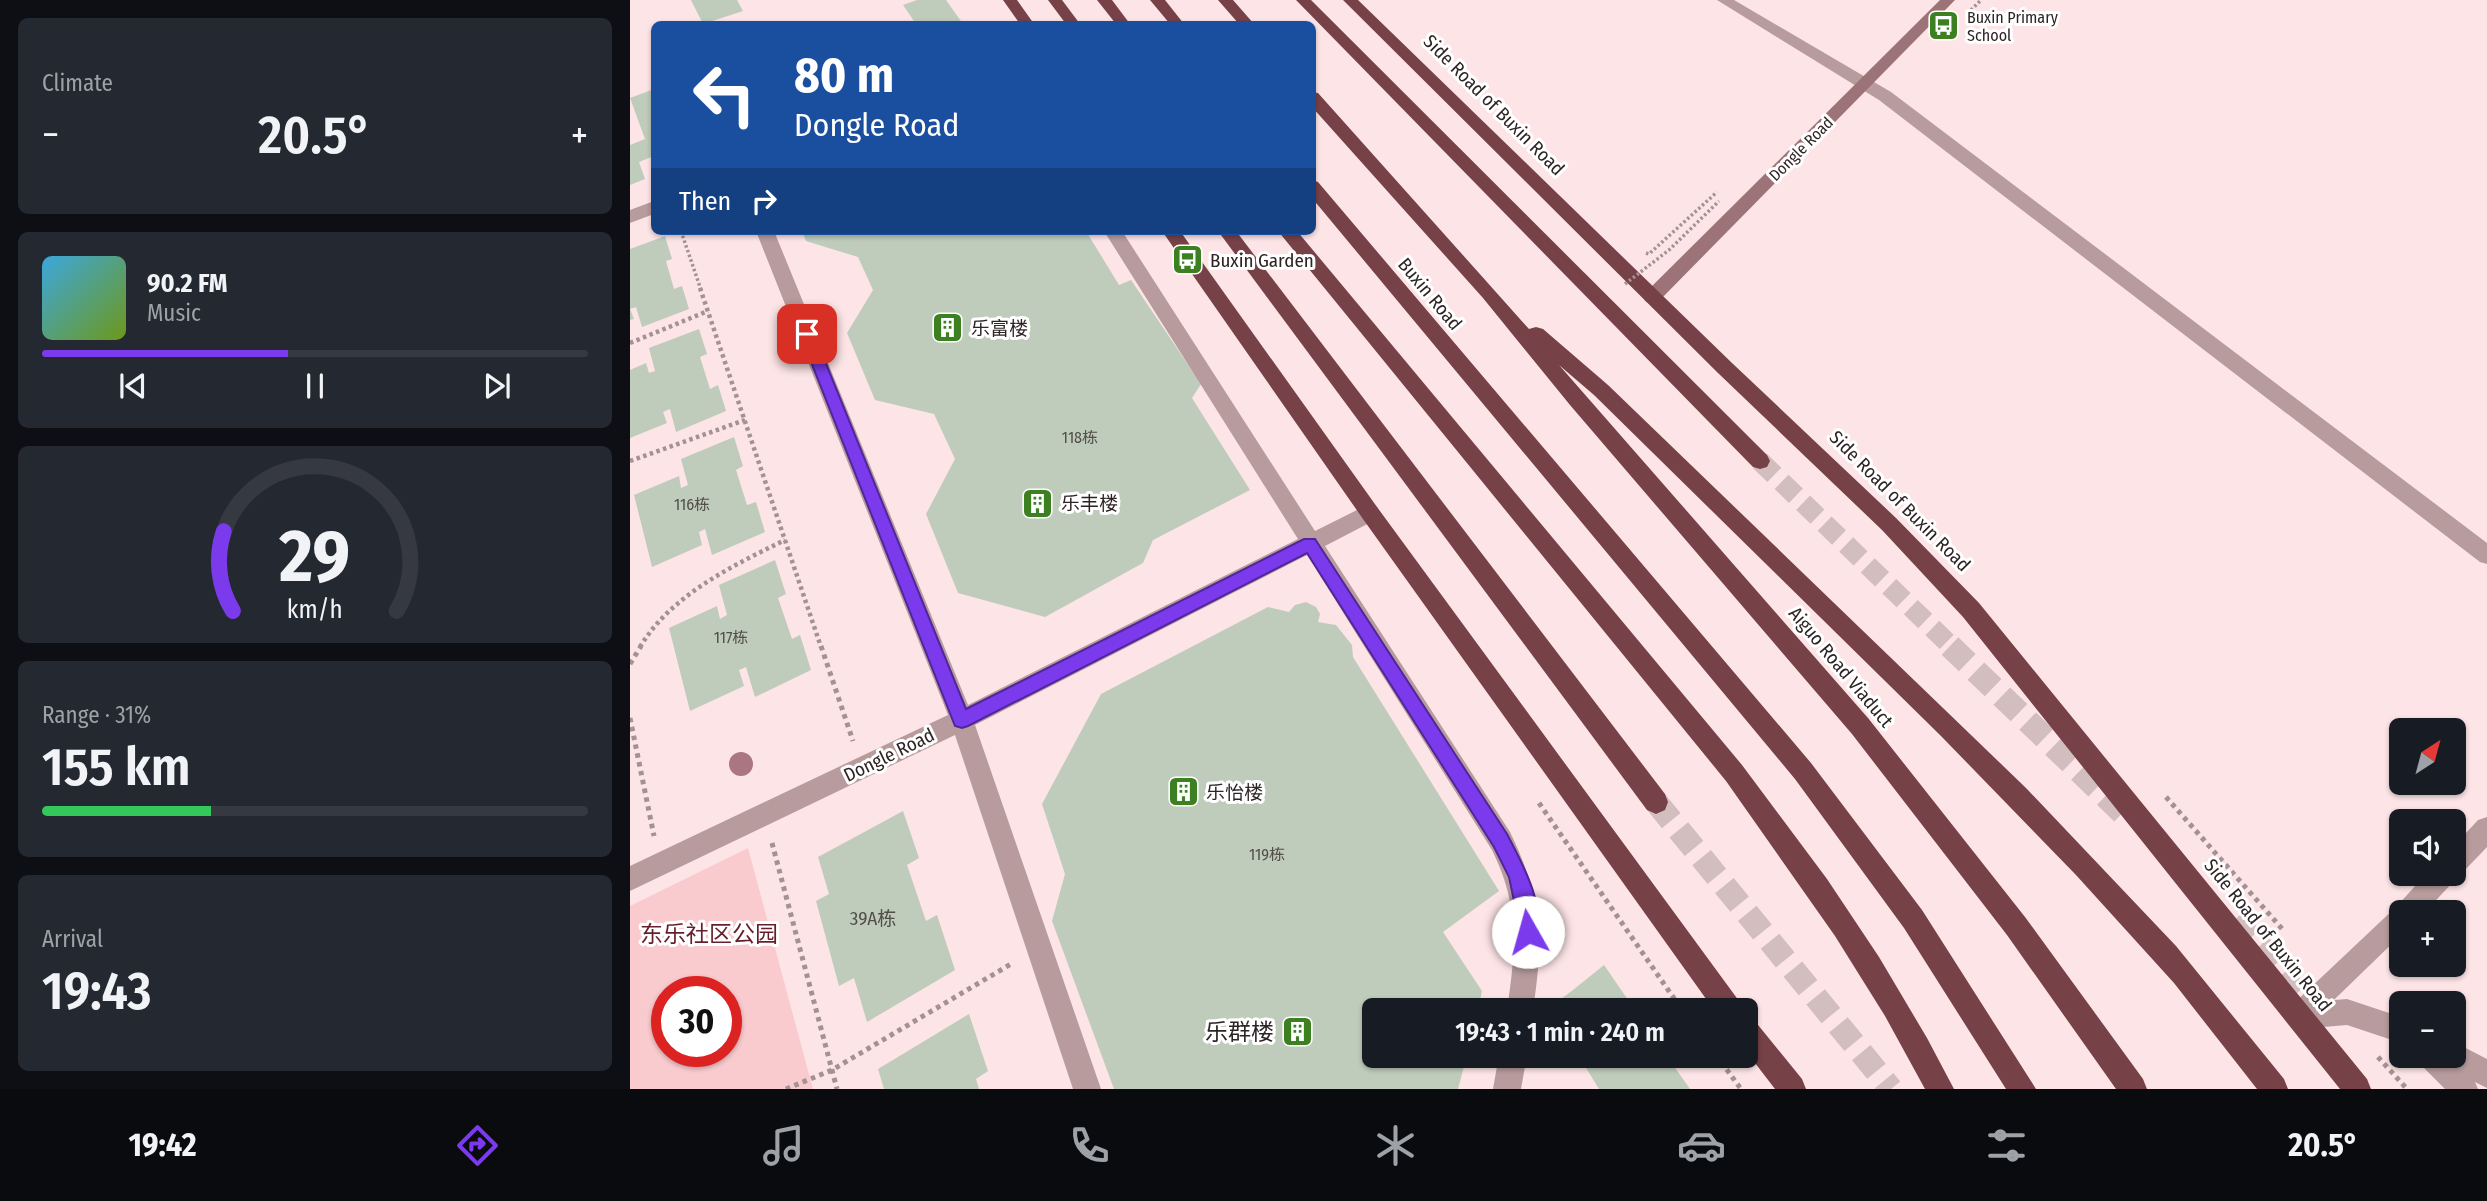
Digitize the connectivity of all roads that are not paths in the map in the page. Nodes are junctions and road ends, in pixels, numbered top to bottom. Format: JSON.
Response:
{"nodes":[{"id":1,"x":1010,"y":0,"type":"edge"},
{"id":2,"x":1055,"y":0,"type":"edge"},
{"id":3,"x":1104,"y":0,"type":"edge"},
{"id":4,"x":1157,"y":0,"type":"edge"},
{"id":5,"x":1225,"y":0,"type":"edge"},
{"id":6,"x":1303,"y":0,"type":"edge"},
{"id":7,"x":1350,"y":0,"type":"edge"},
{"id":8,"x":1724,"y":0,"type":"edge"},
{"id":9,"x":1948,"y":0,"type":"edge"},
{"id":10,"x":1025,"y":21,"type":"edge"},
{"id":11,"x":1071,"y":21,"type":"edge"},
{"id":12,"x":1122,"y":21,"type":"edge"},
{"id":13,"x":1174,"y":21,"type":"edge"},
{"id":14,"x":1244,"y":21,"type":"edge"},
{"id":15,"x":1866,"y":85,"type":"junction"},
{"id":16,"x":1316,"y":101,"type":"edge"},
{"id":17,"x":1316,"y":191,"type":"edge"},
{"id":18,"x":651,"y":208,"type":"edge"},
{"id":19,"x":630,"y":217,"type":"edge"},
{"id":20,"x":767,"y":235,"type":"edge"},
{"id":21,"x":1115,"y":235,"type":"edge"},
{"id":22,"x":1174,"y":235,"type":"edge"},
{"id":23,"x":1230,"y":235,"type":"edge"},
{"id":24,"x":1290,"y":235,"type":"edge"},
{"id":25,"x":1489,"y":293,"type":"junction"},
{"id":26,"x":1652,"y":297,"type":"junction"},
{"id":27,"x":1760,"y":461,"type":"tunnel mouth"},
{"id":28,"x":1370,"y":513,"type":"junction"},
{"id":29,"x":1310,"y":543,"type":"junction"},
{"id":30,"x":2487,"y":555,"type":"edge"},
{"id":31,"x":962,"y":720,"type":"junction"},
{"id":32,"x":1656,"y":802,"type":"tunnel mouth"},
{"id":33,"x":2487,"y":829,"type":"edge"},
{"id":34,"x":2466,"y":851,"type":"edge"},
{"id":35,"x":630,"y":879,"type":"edge"},
{"id":36,"x":2432,"y":886,"type":"edge"},
{"id":37,"x":2418,"y":900,"type":"edge"},
{"id":38,"x":2389,"y":929,"type":"edge"},
{"id":39,"x":1522,"y":998,"type":"edge"},
{"id":40,"x":1721,"y":998,"type":"edge"},
{"id":41,"x":2299,"y":1016,"type":"junction"},
{"id":42,"x":2389,"y":1026,"type":"edge"},
{"id":43,"x":1758,"y":1046,"type":"edge"},
{"id":44,"x":2466,"y":1063,"type":"edge"},
{"id":45,"x":1511,"y":1068,"type":"edge"},
{"id":46,"x":2444,"y":1068,"type":"edge"},
{"id":47,"x":2487,"y":1074,"type":"edge"},
{"id":48,"x":1087,"y":1089,"type":"edge"},
{"id":49,"x":1507,"y":1089,"type":"edge"},
{"id":50,"x":1792,"y":1089,"type":"edge"},
{"id":51,"x":1940,"y":1089,"type":"edge"},
{"id":52,"x":2022,"y":1089,"type":"edge"},
{"id":53,"x":2133,"y":1089,"type":"edge"},
{"id":54,"x":2274,"y":1089,"type":"edge"},
{"id":55,"x":2357,"y":1089,"type":"edge"},
{"id":56,"x":2464,"y":1089,"type":"edge"}],
"edges":[{"from":1,"to":10,"type":"highway"},
{"from":2,"to":11,"type":"highway"},
{"from":3,"to":12,"type":"highway"},
{"from":4,"to":13,"type":"highway"},
{"from":5,"to":14,"type":"highway"},
{"from":6,"to":27,"type":"highway"},
{"from":7,"to":26,"type":"highway","name":"Side Road of Buxin Road"},
{"from":8,"to":15,"type":"street"},
{"from":9,"to":15,"type":"street","name":"Dongle Road"},
{"from":15,"to":26,"type":"street","name":"Dongle Road"},
{"from":15,"to":30,"type":"street"},
{"from":16,"to":25,"type":"highway"},
{"from":17,"to":52,"type":"highway","name":"Buxin Road"},
{"from":18,"to":19,"type":"street"},
{"from":20,"to":31,"type":"street"},
{"from":21,"to":29,"type":"street"},
{"from":22,"to":28,"type":"highway"},
{"from":23,"to":32,"type":"highway"},
{"from":24,"to":51,"type":"highway"},
{"from":25,"to":53,"type":"highway","name":"Aiguo Road Viaduct"},
{"from":25,"to":54,"type":"highway"},
{"from":26,"to":41,"type":"highway","name":"Side Road of Buxin Road"},
{"from":28,"to":29,"type":"street","name":"Dongle Road"},
{"from":28,"to":40,"type":"highway"},
{"from":29,"to":31,"type":"street","name":"Dongle Road"},
{"from":29,"to":39,"type":"street"},
{"from":31,"to":35,"type":"street","name":"Dongle Road"},
{"from":31,"to":48,"type":"street"},
{"from":33,"to":34,"type":"street"},
{"from":36,"to":37,"type":"street"},
{"from":38,"to":41,"type":"street"},
{"from":41,"to":42,"type":"street"},
{"from":41,"to":55,"type":"highway","name":"Side Road of Buxin Road"},
{"from":43,"to":50,"type":"highway"},
{"from":44,"to":47,"type":"street"},
{"from":45,"to":49,"type":"street"},
{"from":46,"to":56,"type":"street"}]}
